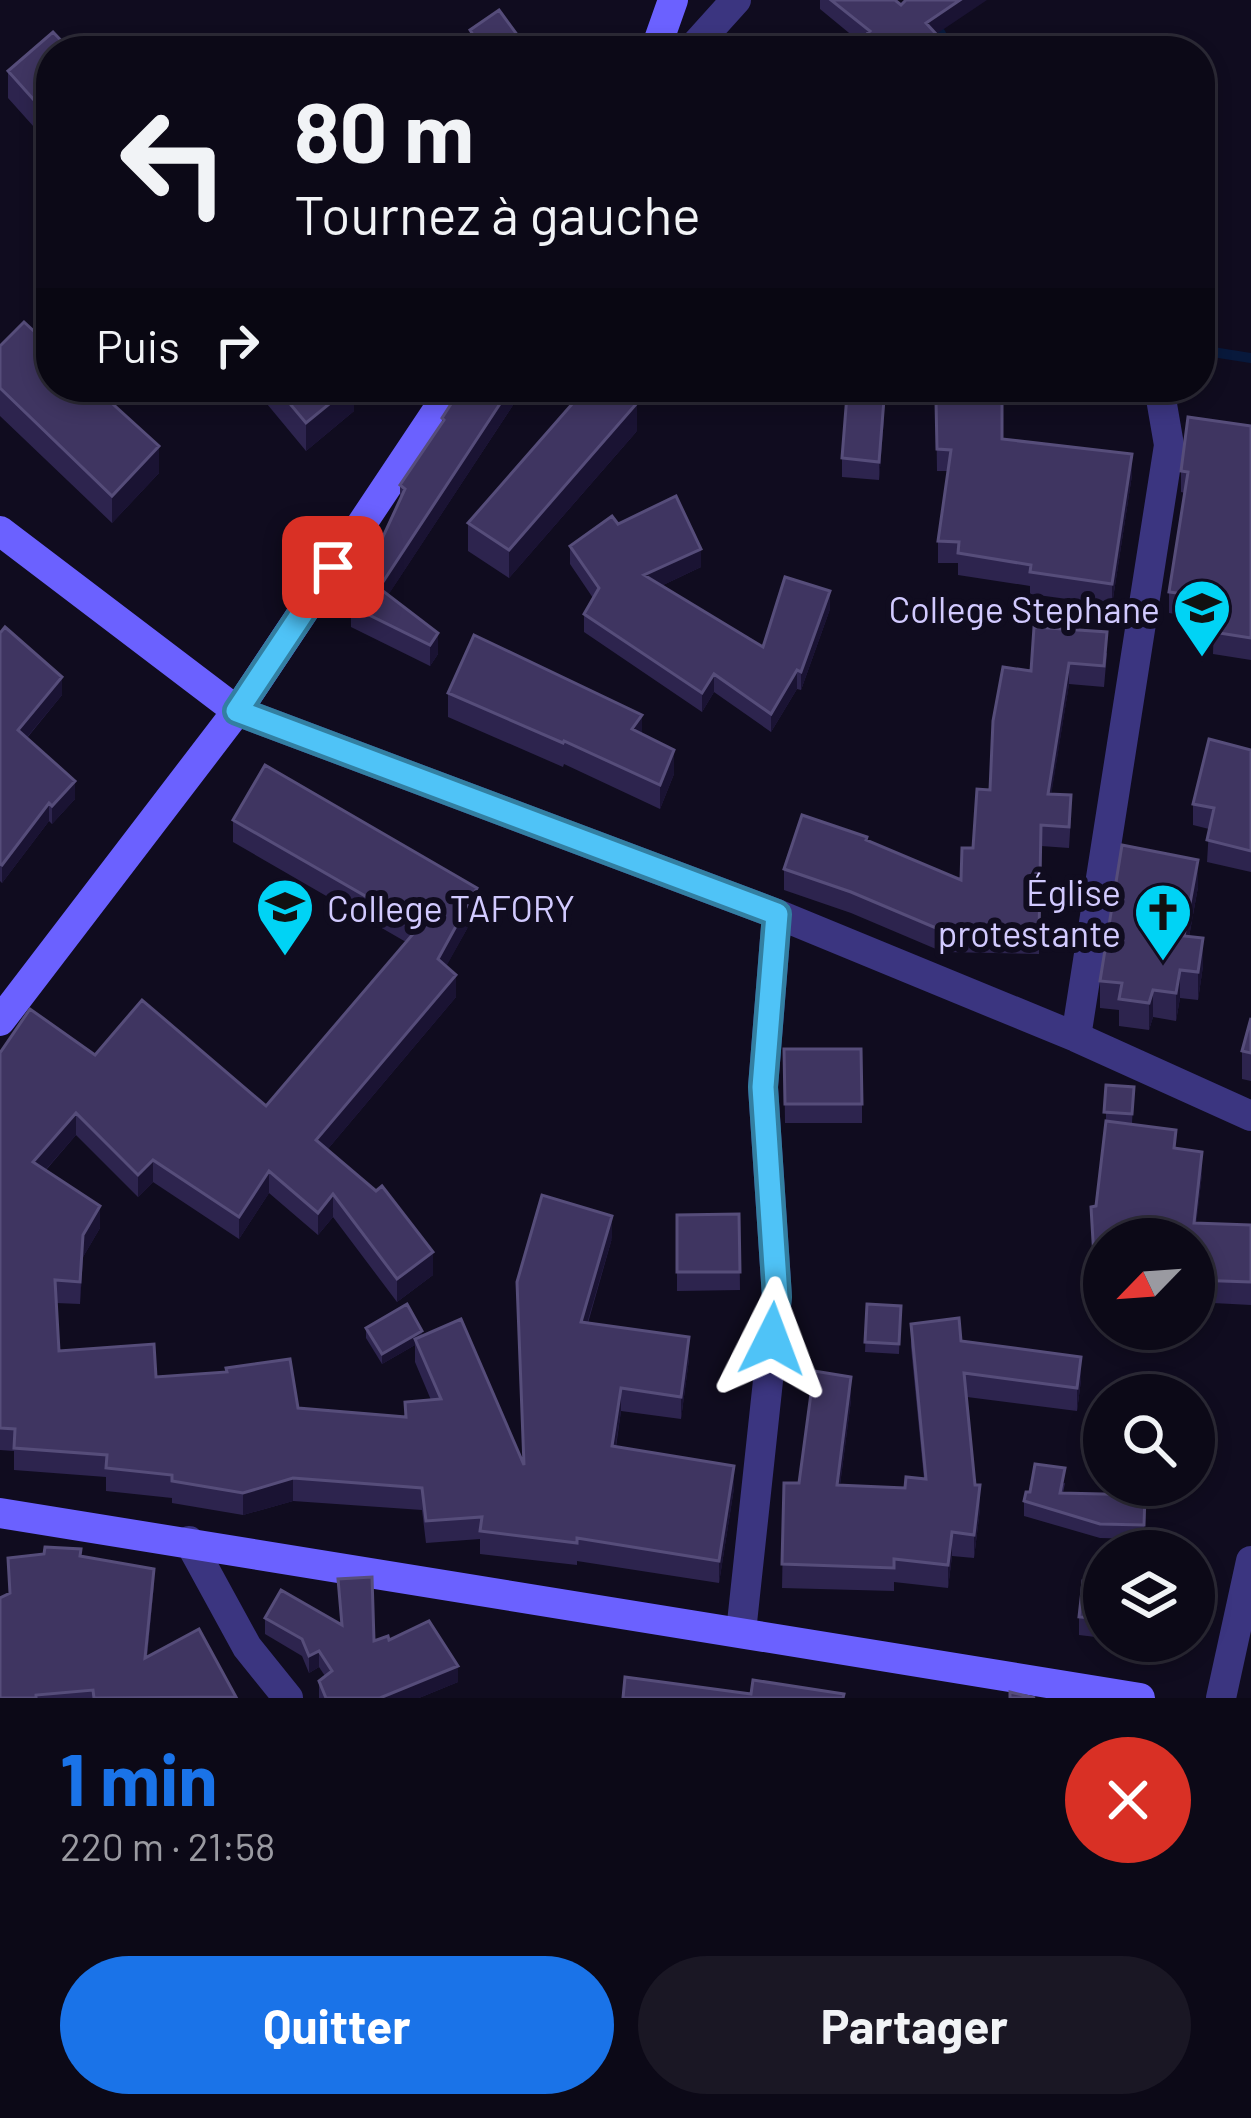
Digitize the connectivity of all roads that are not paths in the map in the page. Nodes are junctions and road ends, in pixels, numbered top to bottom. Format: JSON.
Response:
{"nodes":[{"id":1,"x":674,"y":0,"type":"edge"},
{"id":2,"x":736,"y":0,"type":"edge"},
{"id":3,"x":661,"y":36,"type":"edge"},
{"id":4,"x":704,"y":36,"type":"edge"},
{"id":5,"x":443,"y":402,"type":"edge"},
{"id":6,"x":1162,"y":402,"type":"edge"},
{"id":7,"x":0,"y":531,"type":"edge"},
{"id":8,"x":237,"y":711,"type":"junction"},
{"id":9,"x":777,"y":914,"type":"junction"},
{"id":10,"x":0,"y":1021,"type":"edge"},
{"id":11,"x":1076,"y":1037,"type":"junction"},
{"id":12,"x":1251,"y":1116,"type":"edge"},
{"id":13,"x":0,"y":1513,"type":"edge"},
{"id":14,"x":189,"y":1541,"type":"junction"},
{"id":15,"x":1251,"y":1561,"type":"edge"},
{"id":16,"x":742,"y":1632,"type":"junction"},
{"id":17,"x":287,"y":1698,"type":"edge"},
{"id":18,"x":1140,"y":1698,"type":"edge"},
{"id":19,"x":1221,"y":1698,"type":"edge"}],
"edges":[{"from":1,"to":3,"type":"main road"},
{"from":2,"to":4,"type":"street"},
{"from":5,"to":8,"type":"main road"},
{"from":6,"to":11,"type":"street"},
{"from":7,"to":8,"type":"main road"},
{"from":8,"to":9,"type":"street"},
{"from":8,"to":10,"type":"main road"},
{"from":9,"to":11,"type":"street"},
{"from":9,"to":16,"type":"street"},
{"from":11,"to":12,"type":"street"},
{"from":13,"to":14,"type":"main road"},
{"from":14,"to":16,"type":"main road"},
{"from":14,"to":17,"type":"street"},
{"from":15,"to":19,"type":"street"},
{"from":16,"to":18,"type":"main road"}]}
